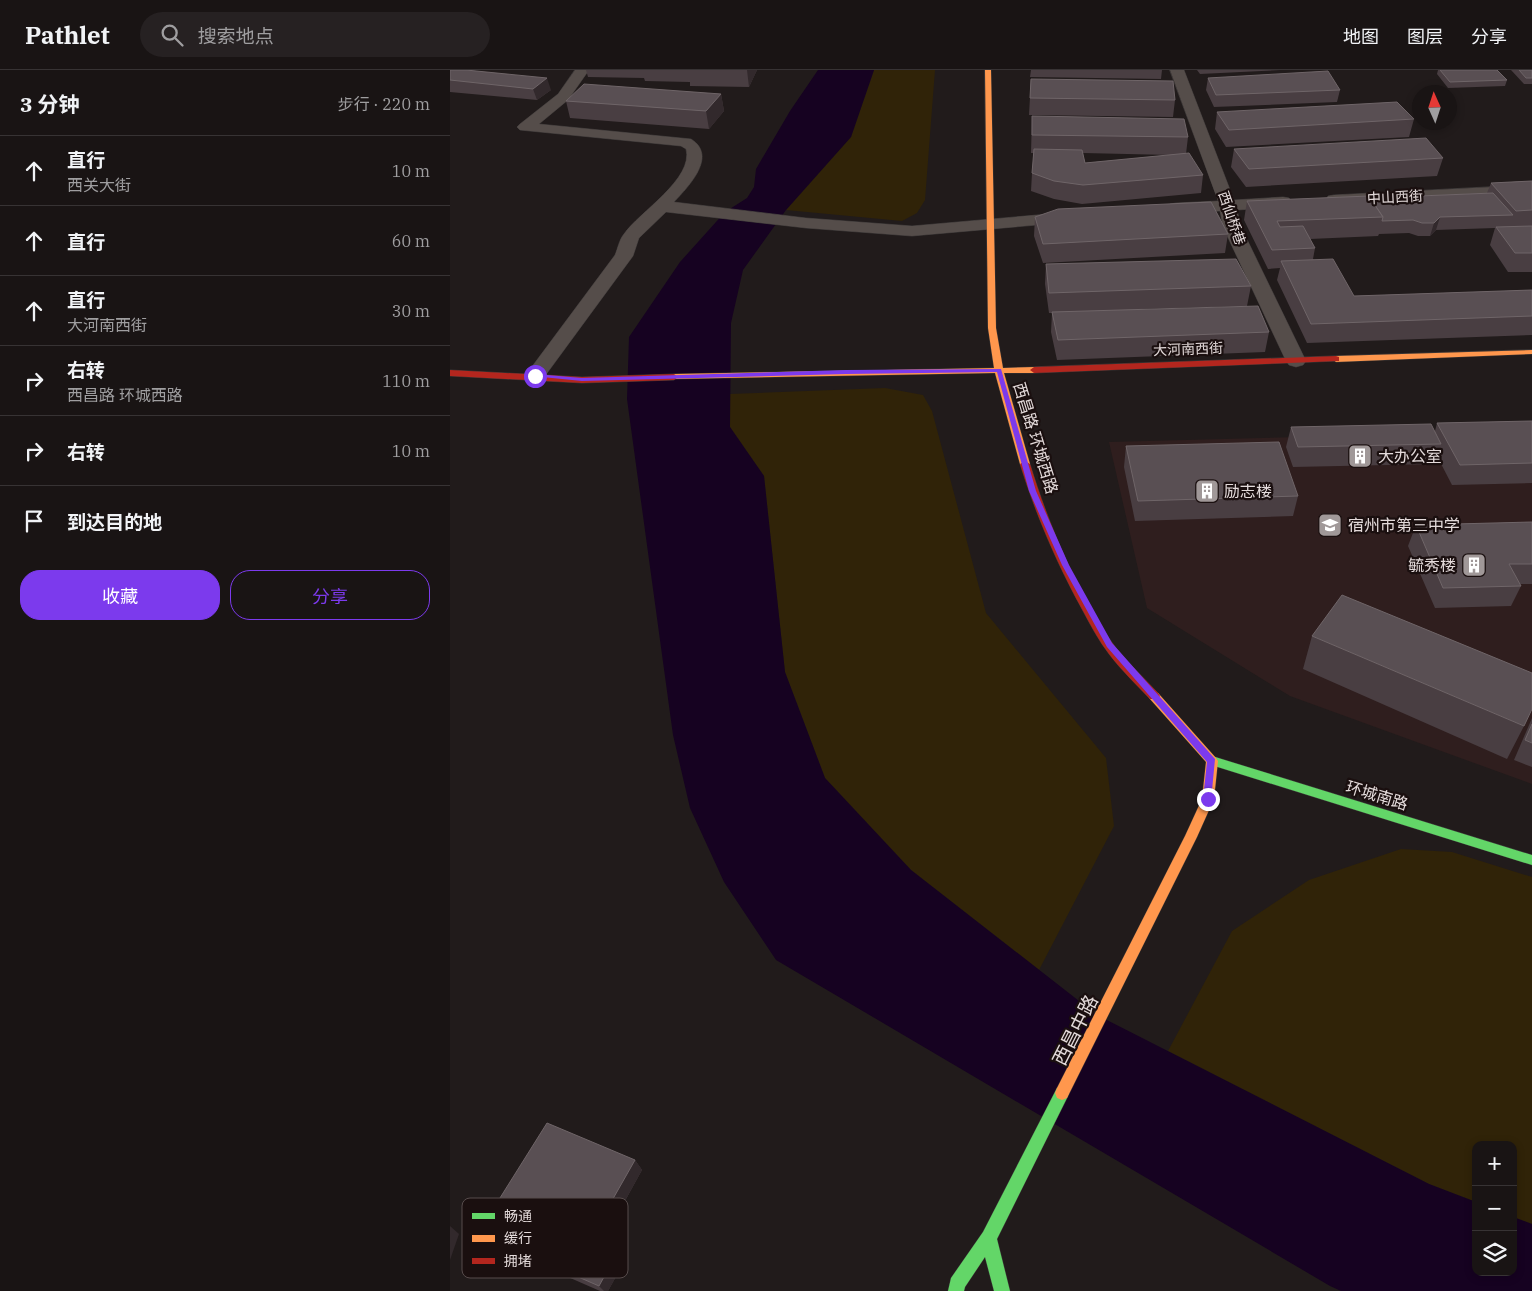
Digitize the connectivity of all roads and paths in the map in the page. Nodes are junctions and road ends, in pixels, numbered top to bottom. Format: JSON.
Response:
{"nodes":[{"id":1,"x":582,"y":70,"type":"edge"},
{"id":2,"x":988,"y":70,"type":"edge"},
{"id":3,"x":1177,"y":70,"type":"edge"},
{"id":4,"x":1532,"y":190,"type":"edge"},
{"id":5,"x":1316,"y":200,"type":"edge"},
{"id":6,"x":1296,"y":201,"type":"edge"},
{"id":7,"x":1228,"y":205,"type":"junction"},
{"id":8,"x":662,"y":206,"type":"junction"},
{"id":9,"x":1164,"y":210,"type":"edge"},
{"id":10,"x":1086,"y":216,"type":"edge"},
{"id":11,"x":989,"y":224,"type":"junction"},
{"id":12,"x":1532,"y":352,"type":"edge"},
{"id":13,"x":1296,"y":361,"type":"junction"},
{"id":14,"x":999,"y":371,"type":"junction"},
{"id":15,"x":450,"y":373,"type":"edge"},
{"id":16,"x":535,"y":376,"type":"junction"},
{"id":17,"x":1212,"y":761,"type":"junction"},
{"id":18,"x":1532,"y":860,"type":"edge"},
{"id":19,"x":989,"y":1238,"type":"junction"},
{"id":20,"x":956,"y":1291,"type":"edge"},
{"id":21,"x":1002,"y":1291,"type":"edge"}],
"edges":[{"from":1,"to":8,"type":"street"},
{"from":2,"to":11,"type":"main road","name":"西昌路 环城西路"},
{"from":3,"to":7,"type":"street","name":"西仙桥巷"},
{"from":4,"to":5,"type":"street","name":"中山西街"},
{"from":6,"to":7,"type":"street"},
{"from":7,"to":9,"type":"street"},
{"from":7,"to":13,"type":"street","name":"西仙桥巷"},
{"from":8,"to":11,"type":"street"},
{"from":8,"to":16,"type":"street"},
{"from":10,"to":11,"type":"street"},
{"from":11,"to":14,"type":"main road","name":"西昌路 环城西路"},
{"from":12,"to":13,"type":"main road","name":"大河南西街"},
{"from":13,"to":14,"type":"main road","name":"大河南西街"},
{"from":14,"to":16,"type":"main road","name":"大河南西街"},
{"from":14,"to":17,"type":"main road","name":"西昌路 环城西路"},
{"from":15,"to":16,"type":"main road","name":"大河南西街"},
{"from":17,"to":18,"type":"main road","name":"环城南路"},
{"from":17,"to":19,"type":"main road","name":"西昌中路"},
{"from":19,"to":20,"type":"main road","name":"西昌中路"},
{"from":19,"to":21,"type":"main road"}]}
